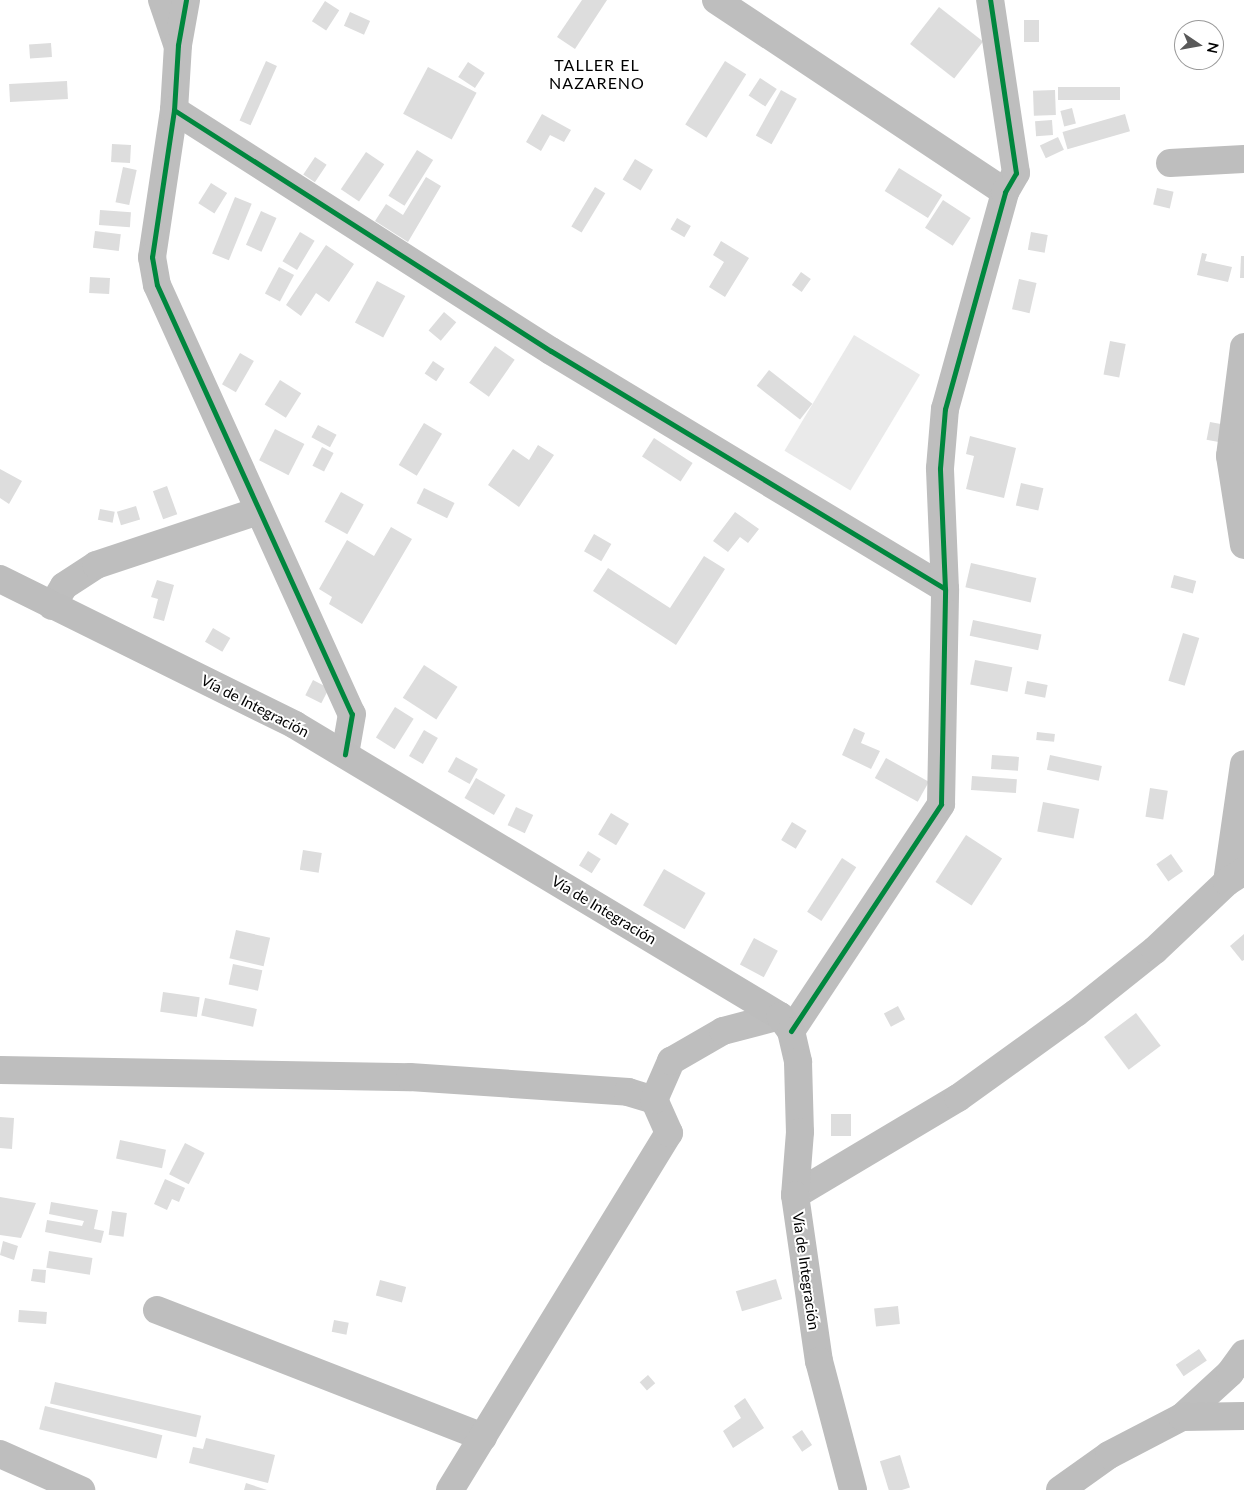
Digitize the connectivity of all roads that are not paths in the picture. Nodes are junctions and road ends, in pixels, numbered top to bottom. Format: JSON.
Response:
{"nodes":[{"id":1,"x":162,"y":0,"type":"edge"},
{"id":2,"x":186,"y":0,"type":"edge"},
{"id":3,"x":716,"y":0,"type":"edge"},
{"id":4,"x":990,"y":0,"type":"edge"},
{"id":5,"x":178,"y":45,"type":"junction"},
{"id":6,"x":174,"y":110,"type":"junction"},
{"id":7,"x":1244,"y":159,"type":"edge"},
{"id":8,"x":1170,"y":163,"type":"dead end"},
{"id":9,"x":1005,"y":192,"type":"junction"},
{"id":10,"x":1244,"y":346,"type":"edge"},
{"id":11,"x":258,"y":511,"type":"junction"},
{"id":12,"x":1244,"y":545,"type":"edge"},
{"id":13,"x":0,"y":580,"type":"edge"},
{"id":14,"x":945,"y":589,"type":"junction"},
{"id":15,"x":52,"y":606,"type":"junction"},
{"id":16,"x":345,"y":754,"type":"junction"},
{"id":17,"x":1244,"y":764,"type":"edge"},
{"id":18,"x":1235,"y":877,"type":"edge"},
{"id":19,"x":785,"y":1023,"type":"junction"},
{"id":20,"x":0,"y":1070,"type":"edge"},
{"id":21,"x":654,"y":1100,"type":"junction"},
{"id":22,"x":795,"y":1195,"type":"junction"},
{"id":23,"x":157,"y":1310,"type":"dead end"},
{"id":24,"x":1244,"y":1354,"type":"edge"},
{"id":25,"x":1244,"y":1416,"type":"edge"},
{"id":26,"x":1182,"y":1417,"type":"junction"},
{"id":27,"x":483,"y":1437,"type":"junction"},
{"id":28,"x":0,"y":1454,"type":"edge"},
{"id":29,"x":1082,"y":1481,"type":"edge"},
{"id":30,"x":81,"y":1490,"type":"edge"},
{"id":31,"x":450,"y":1490,"type":"edge"},
{"id":32,"x":852,"y":1490,"type":"edge"},
{"id":33,"x":1060,"y":1490,"type":"edge"}],
"edges":[{"from":1,"to":5,"type":"street"},
{"from":2,"to":5,"type":"street"},
{"from":3,"to":9,"type":"street"},
{"from":4,"to":9,"type":"street"},
{"from":5,"to":6,"type":"street"},
{"from":6,"to":11,"type":"street"},
{"from":6,"to":14,"type":"street"},
{"from":7,"to":8,"type":"street"},
{"from":9,"to":14,"type":"street"},
{"from":10,"to":12,"type":"street"},
{"from":11,"to":15,"type":"street"},
{"from":11,"to":16,"type":"street"},
{"from":13,"to":15,"type":"main road","name":"Vía de Integración"},
{"from":14,"to":19,"type":"street"},
{"from":15,"to":16,"type":"main road","name":"Vía de Integración"},
{"from":16,"to":19,"type":"main road","name":"Vía de Integración"},
{"from":17,"to":18,"type":"street"},
{"from":18,"to":22,"type":"street"},
{"from":19,"to":21,"type":"street"},
{"from":19,"to":22,"type":"main road","name":"Vía de Integración"},
{"from":20,"to":21,"type":"street"},
{"from":21,"to":27,"type":"street"},
{"from":22,"to":32,"type":"main road","name":"Vía de Integración"},
{"from":23,"to":27,"type":"street"},
{"from":24,"to":26,"type":"street"},
{"from":25,"to":26,"type":"main road"},
{"from":26,"to":29,"type":"main road"},
{"from":27,"to":31,"type":"street"},
{"from":28,"to":30,"type":"street"},
{"from":29,"to":33,"type":"main road"}]}
